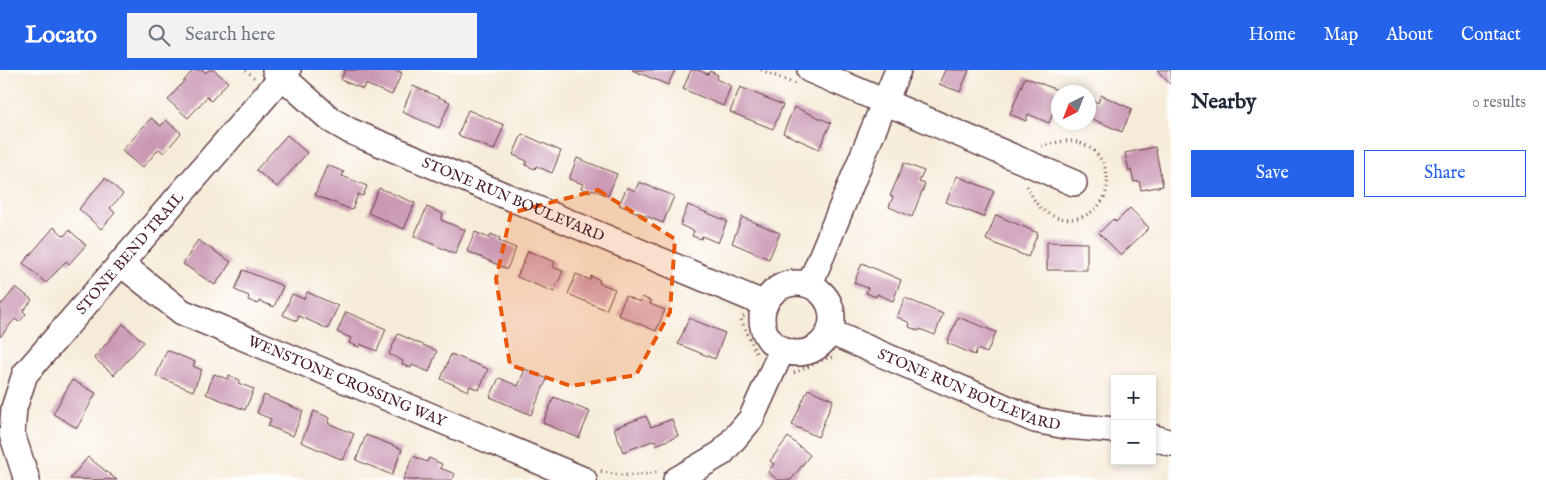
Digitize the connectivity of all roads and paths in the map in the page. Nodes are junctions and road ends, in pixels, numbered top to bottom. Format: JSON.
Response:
{"nodes":[{"id":1,"x":246,"y":70,"type":"edge"},
{"id":2,"x":810,"y":70,"type":"edge"},
{"id":3,"x":898,"y":70,"type":"edge"},
{"id":4,"x":275,"y":74,"type":"edge"},
{"id":5,"x":885,"y":102,"type":"junction"},
{"id":6,"x":1074,"y":183,"type":"dead end"},
{"id":7,"x":120,"y":263,"type":"junction"},
{"id":8,"x":814,"y":279,"type":"junction"},
{"id":9,"x":756,"y":300,"type":"junction"},
{"id":10,"x":837,"y":334,"type":"junction"},
{"id":11,"x":782,"y":350,"type":"junction"},
{"id":12,"x":758,"y":360,"type":"dead end"},
{"id":13,"x":792,"y":375,"type":"dead end"},
{"id":14,"x":1111,"y":430,"type":"edge"},
{"id":15,"x":1156,"y":438,"type":"edge"},
{"id":16,"x":1171,"y":443,"type":"edge"},
{"id":17,"x":9,"y":458,"type":"edge"},
{"id":18,"x":671,"y":474,"type":"edge"},
{"id":19,"x":592,"y":475,"type":"edge"},
{"id":20,"x":27,"y":480,"type":"edge"}],
"edges":[{"from":1,"to":4,"type":"path"},
{"from":2,"to":5,"type":"street"},
{"from":3,"to":5,"type":"street"},
{"from":4,"to":7,"type":"street","name":"STONE BEND TRAIL"},
{"from":4,"to":9,"type":"street","name":"STONE RUN BOULEVARD"},
{"from":5,"to":6,"type":"street"},
{"from":5,"to":8,"type":"street"},
{"from":7,"to":17,"type":"street","name":"STONE BEND TRAIL"},
{"from":7,"to":19,"type":"street","name":"WENSTONE CROSSING WAY"},
{"from":8,"to":9,"type":"street"},
{"from":8,"to":9,"type":"path"},
{"from":8,"to":10,"type":"path"},
{"from":8,"to":10,"type":"street"},
{"from":9,"to":11,"type":"street"},
{"from":9,"to":12,"type":"path"},
{"from":10,"to":11,"type":"street"},
{"from":10,"to":13,"type":"path"},
{"from":10,"to":14,"type":"street","name":"STONE RUN BOULEVARD"},
{"from":11,"to":18,"type":"street"},
{"from":15,"to":16,"type":"street"},
{"from":17,"to":20,"type":"street","name":"STONE BEND TRAIL"},
{"from":18,"to":19,"type":"path"}]}
